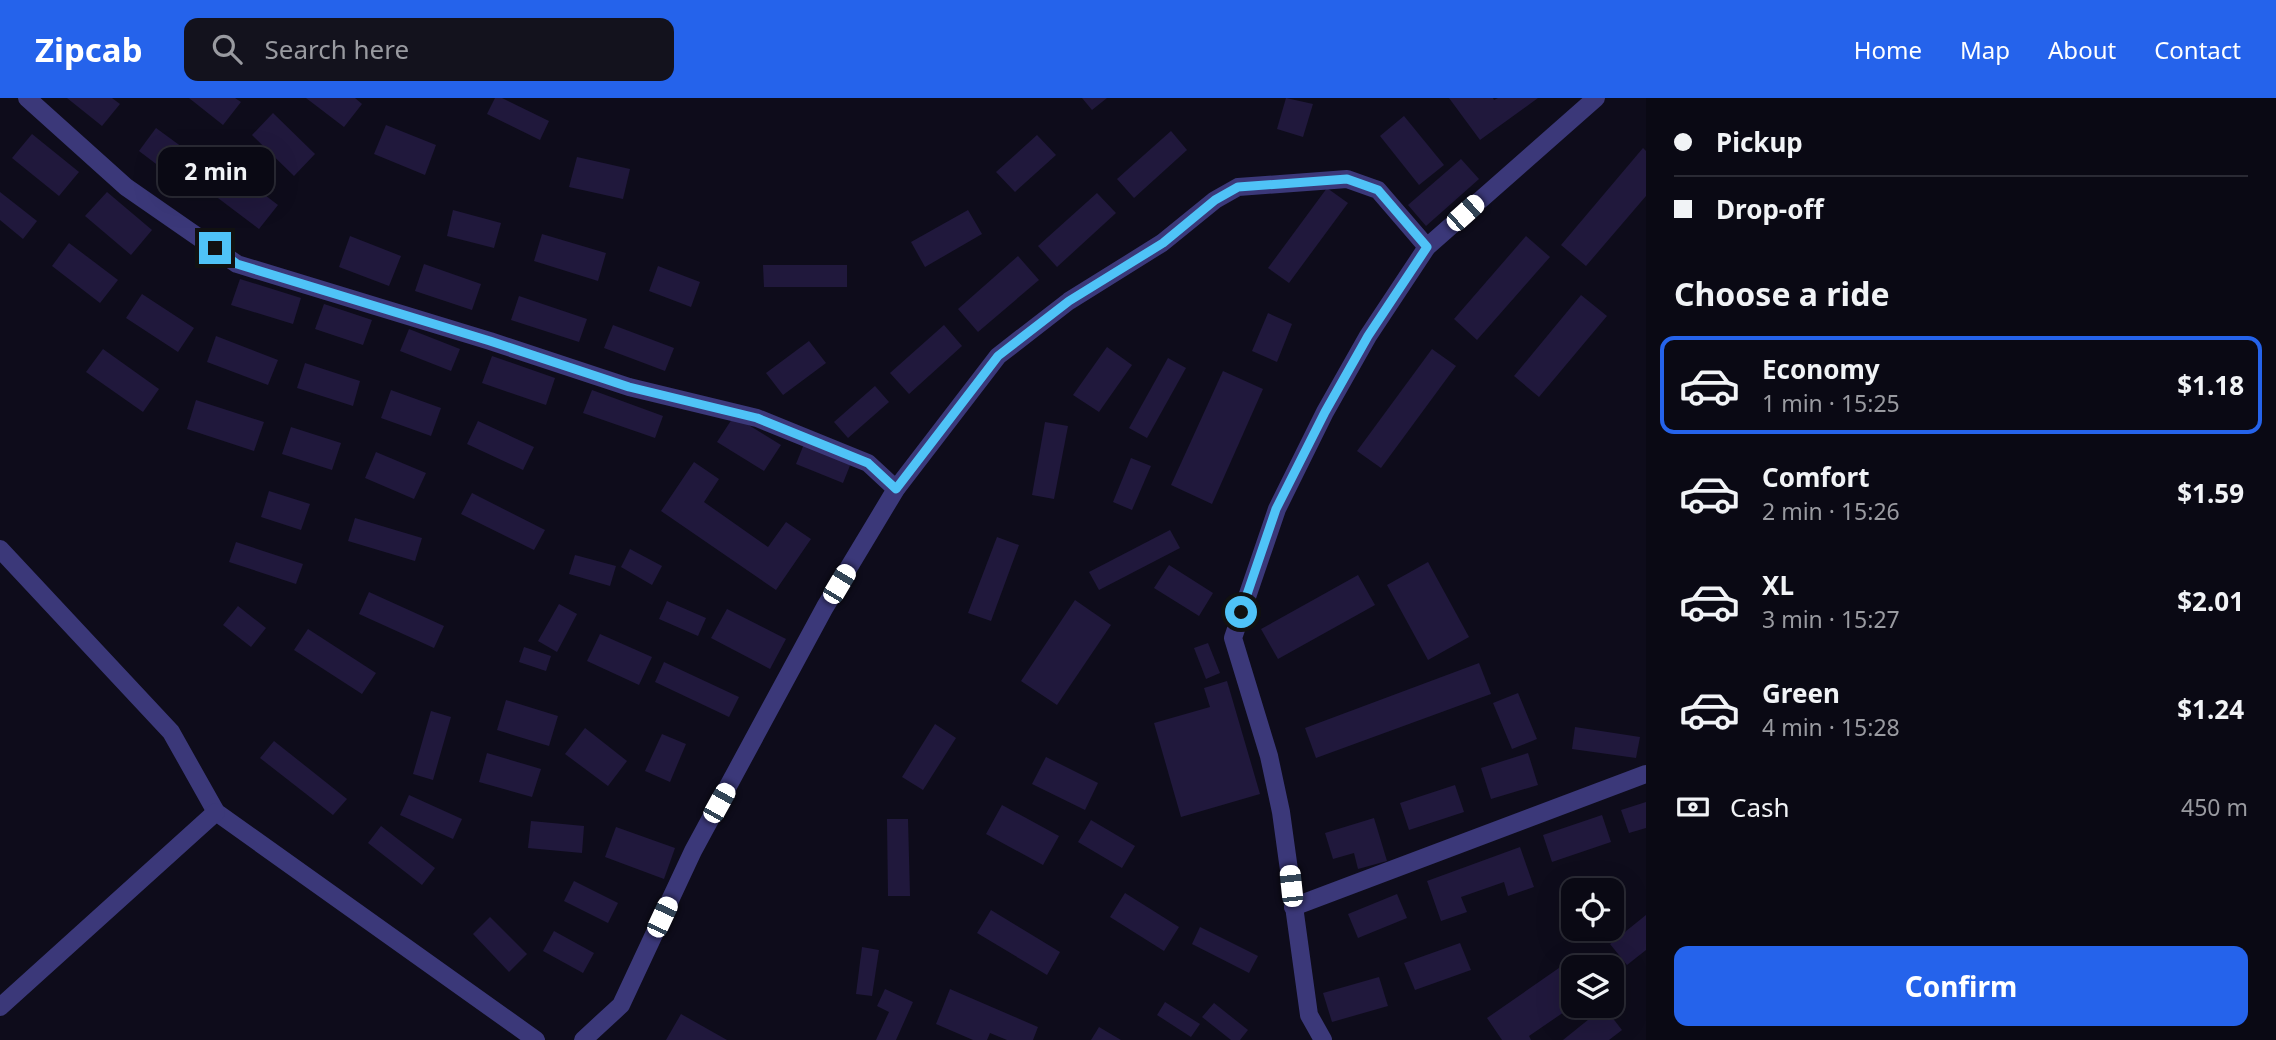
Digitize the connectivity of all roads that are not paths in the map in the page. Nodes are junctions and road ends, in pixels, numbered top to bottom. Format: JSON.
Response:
{"nodes":[{"id":1,"x":27,"y":98,"type":"edge"},
{"id":2,"x":1596,"y":98,"type":"edge"},
{"id":3,"x":1427,"y":247,"type":"junction"},
{"id":4,"x":896,"y":489,"type":"junction"},
{"id":5,"x":0,"y":549,"type":"edge"},
{"id":6,"x":1646,"y":774,"type":"edge"},
{"id":7,"x":216,"y":812,"type":"junction"},
{"id":8,"x":1293,"y":907,"type":"junction"},
{"id":9,"x":0,"y":1007,"type":"edge"},
{"id":10,"x":536,"y":1040,"type":"edge"},
{"id":11,"x":583,"y":1040,"type":"edge"},
{"id":12,"x":1323,"y":1040,"type":"edge"}],
"edges":[{"from":1,"to":4,"type":"street"},
{"from":2,"to":3,"type":"street"},
{"from":3,"to":4,"type":"street"},
{"from":3,"to":8,"type":"street"},
{"from":4,"to":11,"type":"street"},
{"from":5,"to":7,"type":"street"},
{"from":6,"to":8,"type":"street"},
{"from":7,"to":9,"type":"street"},
{"from":7,"to":10,"type":"street"},
{"from":8,"to":12,"type":"street"}]}
